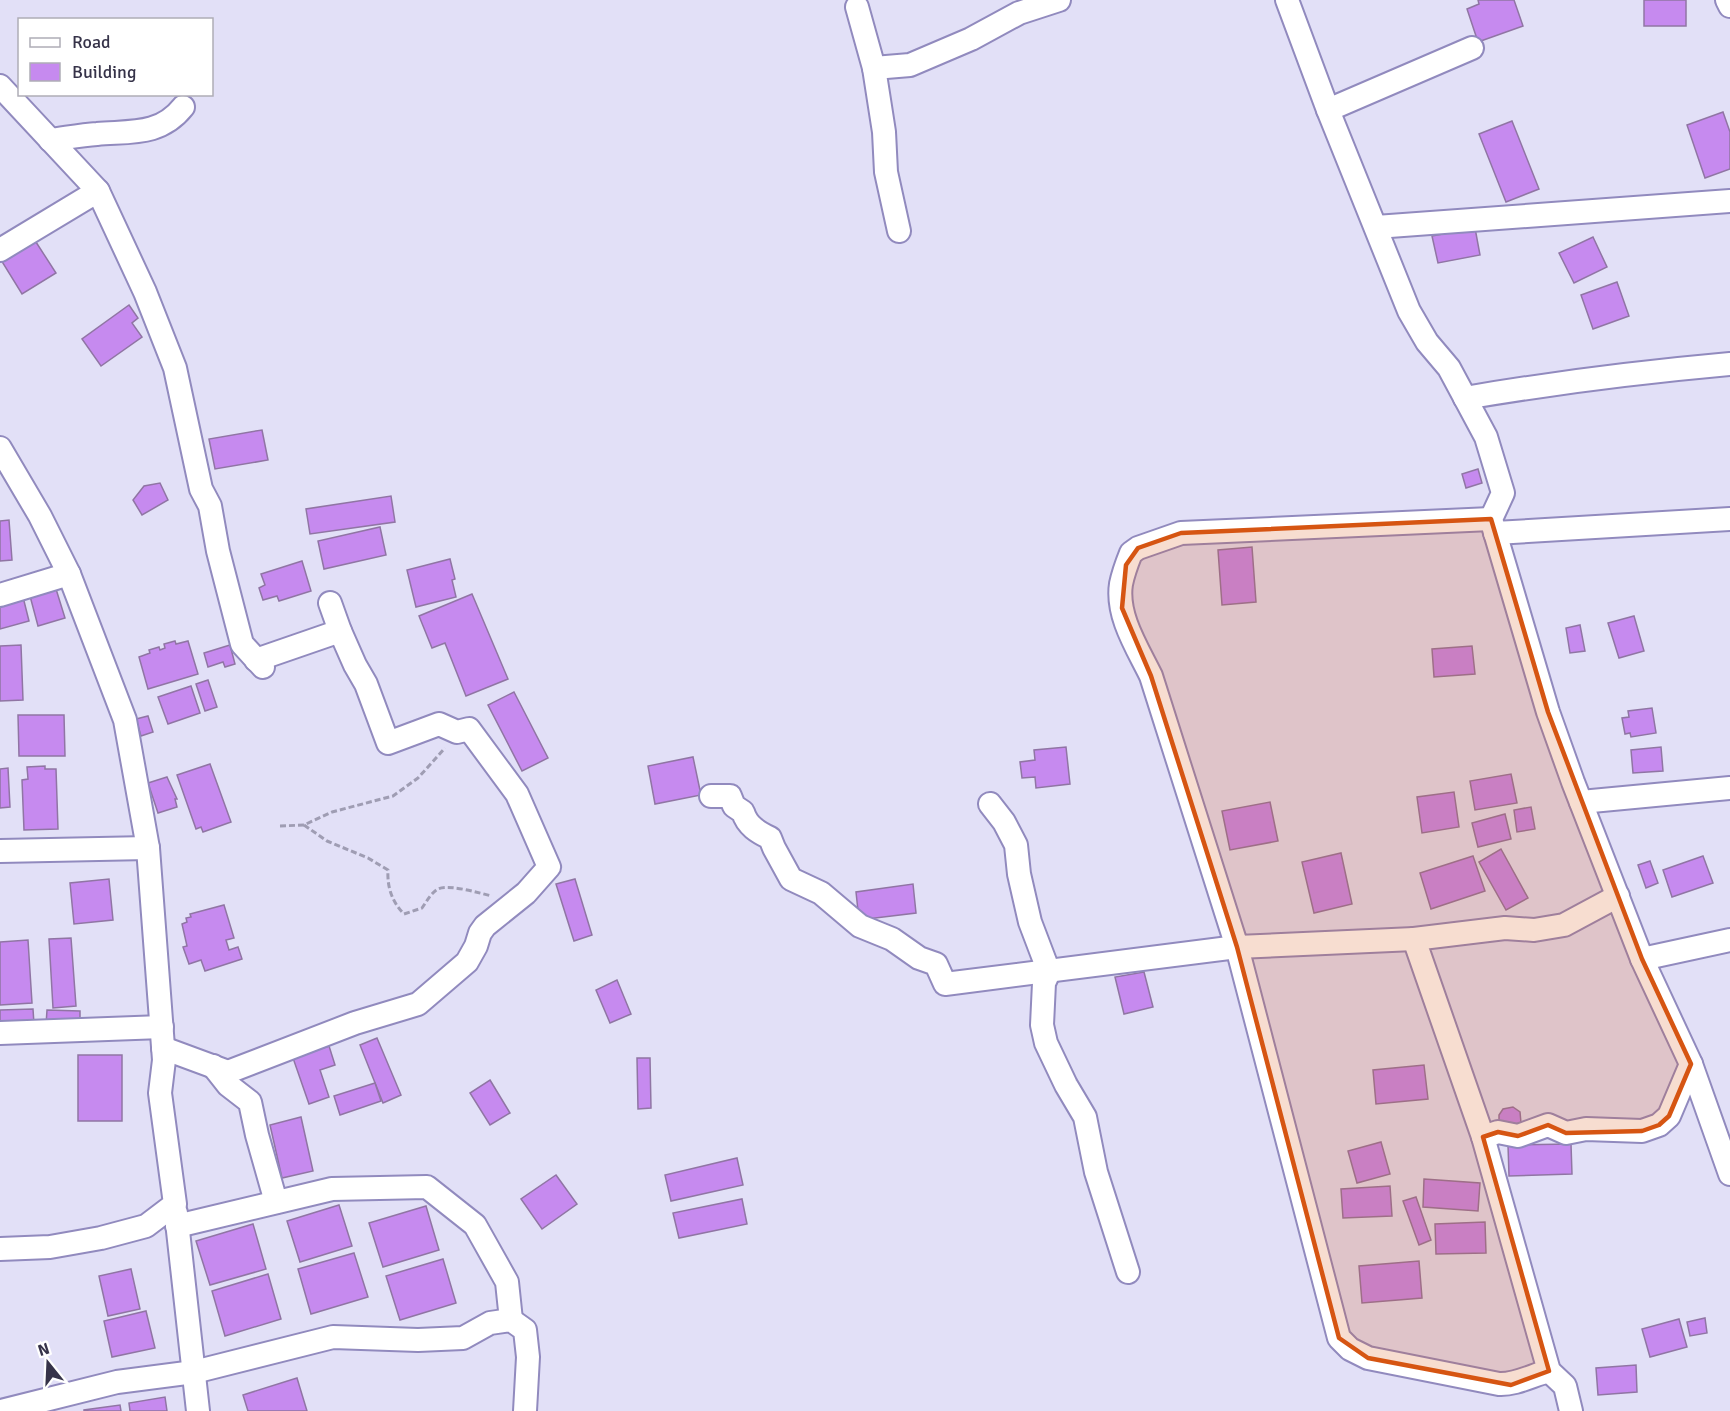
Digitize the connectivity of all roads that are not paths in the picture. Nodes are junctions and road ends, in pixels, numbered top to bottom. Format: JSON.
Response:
{"nodes":[{"id":1,"x":1059,"y":0,"type":"edge"},
{"id":2,"x":1287,"y":0,"type":"edge"},
{"id":3,"x":1727,"y":0,"type":"edge"},
{"id":4,"x":1730,"y":6,"type":"edge"},
{"id":5,"x":857,"y":7,"type":"dead end"},
{"id":6,"x":1472,"y":48,"type":"dead end"},
{"id":7,"x":874,"y":69,"type":"junction"},
{"id":8,"x":0,"y":86,"type":"edge"},
{"id":9,"x":183,"y":107,"type":"dead end"},
{"id":10,"x":1328,"y":110,"type":"junction"},
{"id":11,"x":50,"y":140,"type":"junction"},
{"id":12,"x":98,"y":191,"type":"junction"},
{"id":13,"x":1730,"y":201,"type":"edge"},
{"id":14,"x":1376,"y":227,"type":"junction"},
{"id":15,"x":899,"y":231,"type":"dead end"},
{"id":16,"x":0,"y":250,"type":"edge"},
{"id":17,"x":1730,"y":364,"type":"edge"},
{"id":18,"x":1465,"y":398,"type":"junction"},
{"id":19,"x":0,"y":448,"type":"edge"},
{"id":20,"x":1730,"y":519,"type":"edge"},
{"id":21,"x":1493,"y":526,"type":"junction"},
{"id":22,"x":69,"y":574,"type":"junction"},
{"id":23,"x":0,"y":595,"type":"edge"},
{"id":24,"x":330,"y":603,"type":"dead end"},
{"id":25,"x":340,"y":631,"type":"junction"},
{"id":26,"x":1730,"y":788,"type":"edge"},
{"id":27,"x":711,"y":796,"type":"dead end"},
{"id":28,"x":1581,"y":802,"type":"junction"},
{"id":29,"x":990,"y":804,"type":"dead end"},
{"id":30,"x":148,"y":848,"type":"junction"},
{"id":31,"x":0,"y":851,"type":"edge"},
{"id":32,"x":1618,"y":896,"type":"junction"},
{"id":33,"x":1414,"y":939,"type":"junction"},
{"id":34,"x":1730,"y":940,"type":"edge"},
{"id":35,"x":1237,"y":947,"type":"junction"},
{"id":36,"x":1642,"y":959,"type":"junction"},
{"id":37,"x":1049,"y":972,"type":"junction"},
{"id":38,"x":0,"y":1033,"type":"edge"},
{"id":39,"x":163,"y":1037,"type":"junction"},
{"id":40,"x":1691,"y":1064,"type":"junction"},
{"id":41,"x":213,"y":1066,"type":"junction"},
{"id":42,"x":1483,"y":1137,"type":"junction"},
{"id":43,"x":1730,"y":1174,"type":"edge"},
{"id":44,"x":276,"y":1202,"type":"junction"},
{"id":45,"x":175,"y":1204,"type":"junction"},
{"id":46,"x":177,"y":1226,"type":"junction"},
{"id":47,"x":0,"y":1249,"type":"edge"},
{"id":48,"x":1128,"y":1272,"type":"dead end"},
{"id":49,"x":511,"y":1320,"type":"junction"},
{"id":50,"x":1550,"y":1371,"type":"junction"},
{"id":51,"x":194,"y":1372,"type":"junction"},
{"id":52,"x":48,"y":1406,"type":"edge"},
{"id":53,"x":1,"y":1411,"type":"edge"},
{"id":54,"x":198,"y":1411,"type":"edge"},
{"id":55,"x":525,"y":1411,"type":"edge"},
{"id":56,"x":1571,"y":1411,"type":"edge"}],
"edges":[{"from":1,"to":7,"type":"street"},
{"from":2,"to":10,"type":"street"},
{"from":3,"to":4,"type":"street"},
{"from":5,"to":7,"type":"street"},
{"from":6,"to":10,"type":"street"},
{"from":7,"to":15,"type":"street"},
{"from":8,"to":11,"type":"street"},
{"from":9,"to":11,"type":"street"},
{"from":10,"to":14,"type":"street"},
{"from":11,"to":12,"type":"street"},
{"from":12,"to":16,"type":"street"},
{"from":12,"to":25,"type":"street"},
{"from":13,"to":14,"type":"street"},
{"from":14,"to":18,"type":"street"},
{"from":17,"to":18,"type":"street"},
{"from":18,"to":21,"type":"street"},
{"from":19,"to":22,"type":"street"},
{"from":20,"to":21,"type":"street"},
{"from":21,"to":28,"type":"street"},
{"from":21,"to":35,"type":"street"},
{"from":22,"to":23,"type":"street"},
{"from":22,"to":30,"type":"street"},
{"from":24,"to":25,"type":"street"},
{"from":25,"to":41,"type":"street"},
{"from":26,"to":28,"type":"street"},
{"from":27,"to":37,"type":"street"},
{"from":28,"to":32,"type":"street"},
{"from":29,"to":37,"type":"street"},
{"from":30,"to":31,"type":"street"},
{"from":30,"to":39,"type":"street"},
{"from":32,"to":33,"type":"street"},
{"from":32,"to":36,"type":"street"},
{"from":33,"to":35,"type":"street"},
{"from":33,"to":42,"type":"street"},
{"from":34,"to":36,"type":"street"},
{"from":35,"to":37,"type":"street"},
{"from":35,"to":50,"type":"street"},
{"from":36,"to":40,"type":"street"},
{"from":37,"to":48,"type":"street"},
{"from":38,"to":39,"type":"street"},
{"from":39,"to":41,"type":"street"},
{"from":39,"to":45,"type":"street"},
{"from":40,"to":42,"type":"street"},
{"from":40,"to":43,"type":"street"},
{"from":41,"to":44,"type":"street"},
{"from":42,"to":50,"type":"street"},
{"from":44,"to":46,"type":"street"},
{"from":44,"to":49,"type":"street"},
{"from":45,"to":46,"type":"street"},
{"from":45,"to":47,"type":"street"},
{"from":46,"to":51,"type":"street"},
{"from":49,"to":51,"type":"street"},
{"from":49,"to":55,"type":"street"},
{"from":50,"to":56,"type":"street"},
{"from":51,"to":52,"type":"street"},
{"from":51,"to":54,"type":"street"},
{"from":52,"to":53,"type":"street"}]}
